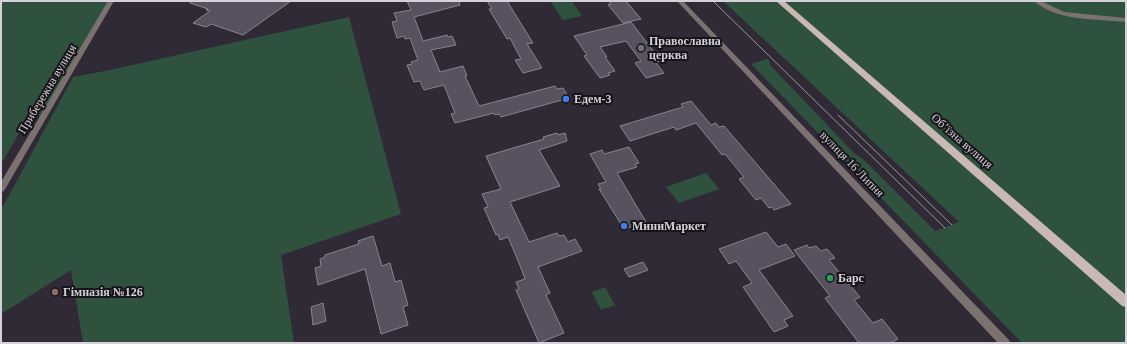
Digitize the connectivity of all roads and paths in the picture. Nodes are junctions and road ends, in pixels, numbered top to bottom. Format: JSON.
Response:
{"nodes":[{"id":1,"x":111,"y":1,"type":"edge"},
{"id":2,"x":680,"y":1,"type":"edge"},
{"id":3,"x":780,"y":1,"type":"edge"},
{"id":4,"x":1037,"y":1,"type":"edge"},
{"id":5,"x":1126,"y":20,"type":"edge"},
{"id":6,"x":1,"y":189,"type":"edge"},
{"id":7,"x":1126,"y":302,"type":"edge"},
{"id":8,"x":1006,"y":343,"type":"edge"}],
"edges":[{"from":1,"to":6,"type":"street","name":"Прибережна вулиця"},
{"from":2,"to":8,"type":"street","name":"вулиця 16 Липня"},
{"from":3,"to":7,"type":"main road","name":"Обʼїзна вулиця"},
{"from":4,"to":5,"type":"street"}]}
